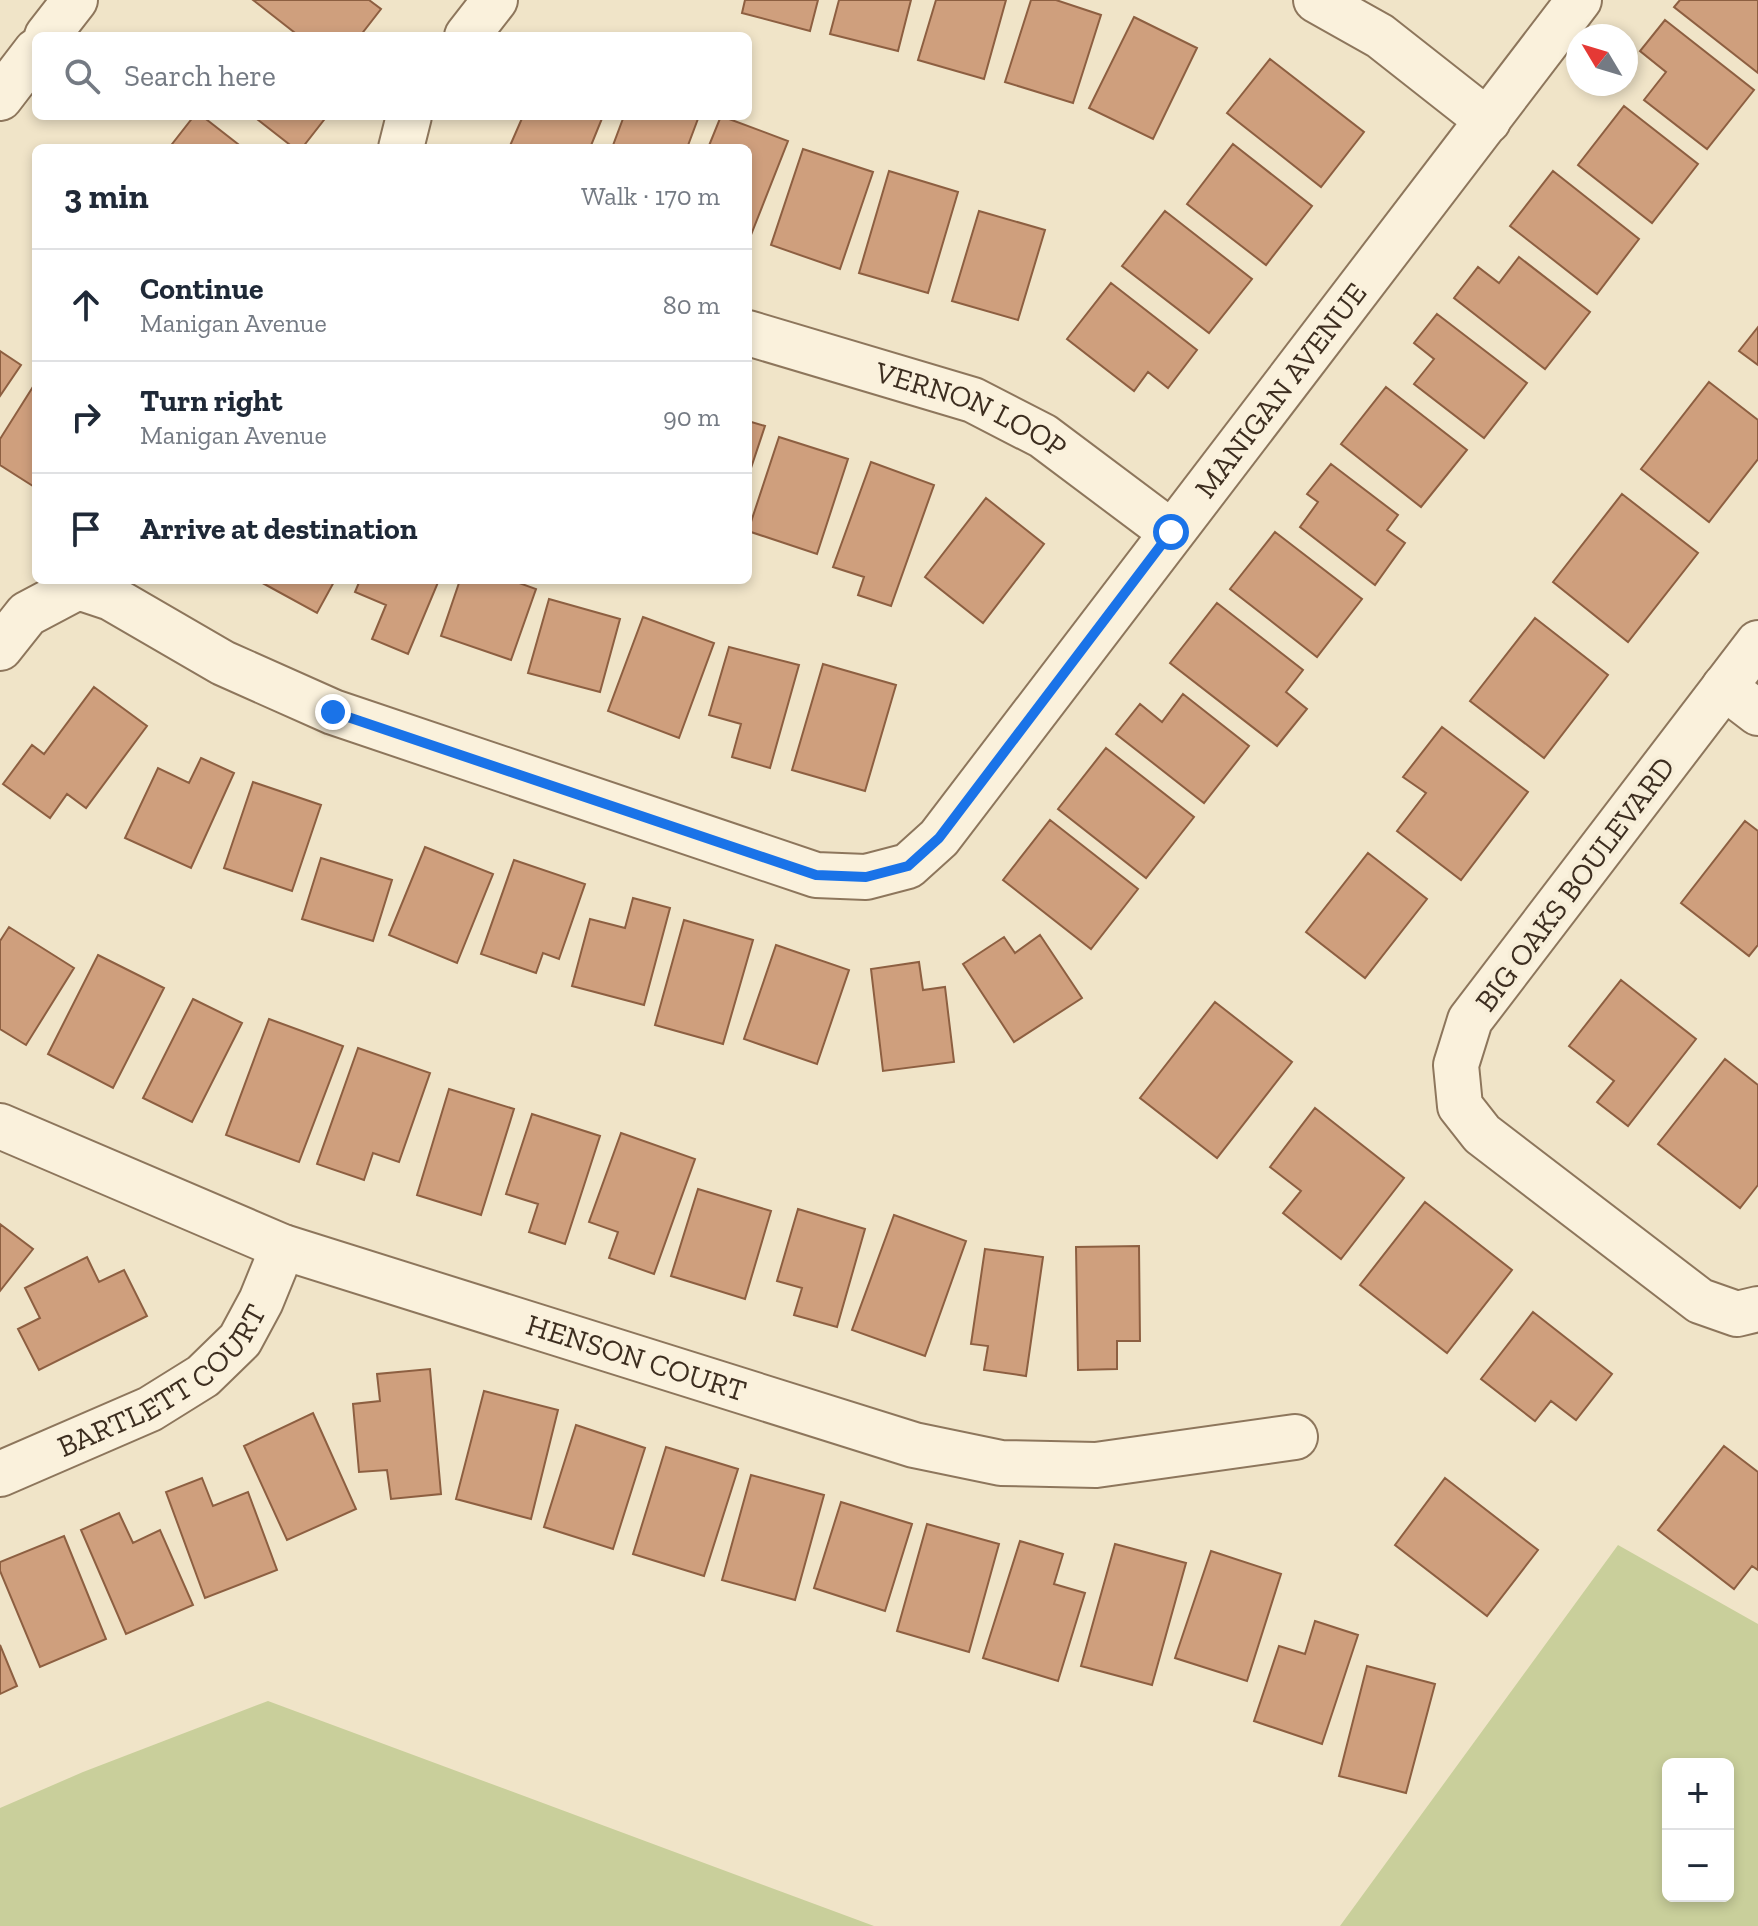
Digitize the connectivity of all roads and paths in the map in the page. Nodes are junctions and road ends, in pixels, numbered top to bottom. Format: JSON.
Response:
{"nodes":[{"id":1,"x":75,"y":0,"type":"edge"},
{"id":2,"x":495,"y":0,"type":"edge"},
{"id":3,"x":1316,"y":0,"type":"edge"},
{"id":4,"x":1579,"y":0,"type":"edge"},
{"id":5,"x":50,"y":32,"type":"edge"},
{"id":6,"x":470,"y":32,"type":"edge"},
{"id":7,"x":32,"y":56,"type":"edge"},
{"id":8,"x":0,"y":98,"type":"edge"},
{"id":9,"x":408,"y":120,"type":"edge"},
{"id":10,"x":1488,"y":121,"type":"junction"},
{"id":11,"x":402,"y":144,"type":"edge"},
{"id":12,"x":752,"y":334,"type":"edge"},
{"id":13,"x":1171,"y":532,"type":"junction"},
{"id":14,"x":1758,"y":643,"type":"edge"},
{"id":15,"x":0,"y":648,"type":"edge"},
{"id":16,"x":1724,"y":687,"type":"junction"},
{"id":17,"x":1758,"y":713,"type":"edge"},
{"id":18,"x":0,"y":1126,"type":"edge"},
{"id":19,"x":283,"y":1247,"type":"junction"},
{"id":20,"x":1758,"y":1309,"type":"edge"},
{"id":21,"x":1295,"y":1437,"type":"dead end"},
{"id":22,"x":0,"y":1474,"type":"edge"}],
"edges":[{"from":1,"to":5,"type":"street"},
{"from":2,"to":6,"type":"street"},
{"from":3,"to":10,"type":"street"},
{"from":4,"to":10,"type":"street","name":"MANIGAN AVENUE"},
{"from":7,"to":8,"type":"street"},
{"from":9,"to":11,"type":"street"},
{"from":10,"to":13,"type":"street","name":"MANIGAN AVENUE"},
{"from":12,"to":13,"type":"street","name":"VERNON LOOP"},
{"from":13,"to":15,"type":"street","name":"MANIGAN AVENUE"},
{"from":14,"to":16,"type":"street","name":"BIG OAKS BOULEVARD"},
{"from":16,"to":17,"type":"street"},
{"from":16,"to":20,"type":"street","name":"BIG OAKS BOULEVARD"},
{"from":18,"to":19,"type":"street","name":"HENSON COURT"},
{"from":19,"to":21,"type":"street","name":"HENSON COURT"},
{"from":19,"to":22,"type":"street","name":"BARTLETT COURT"}]}
